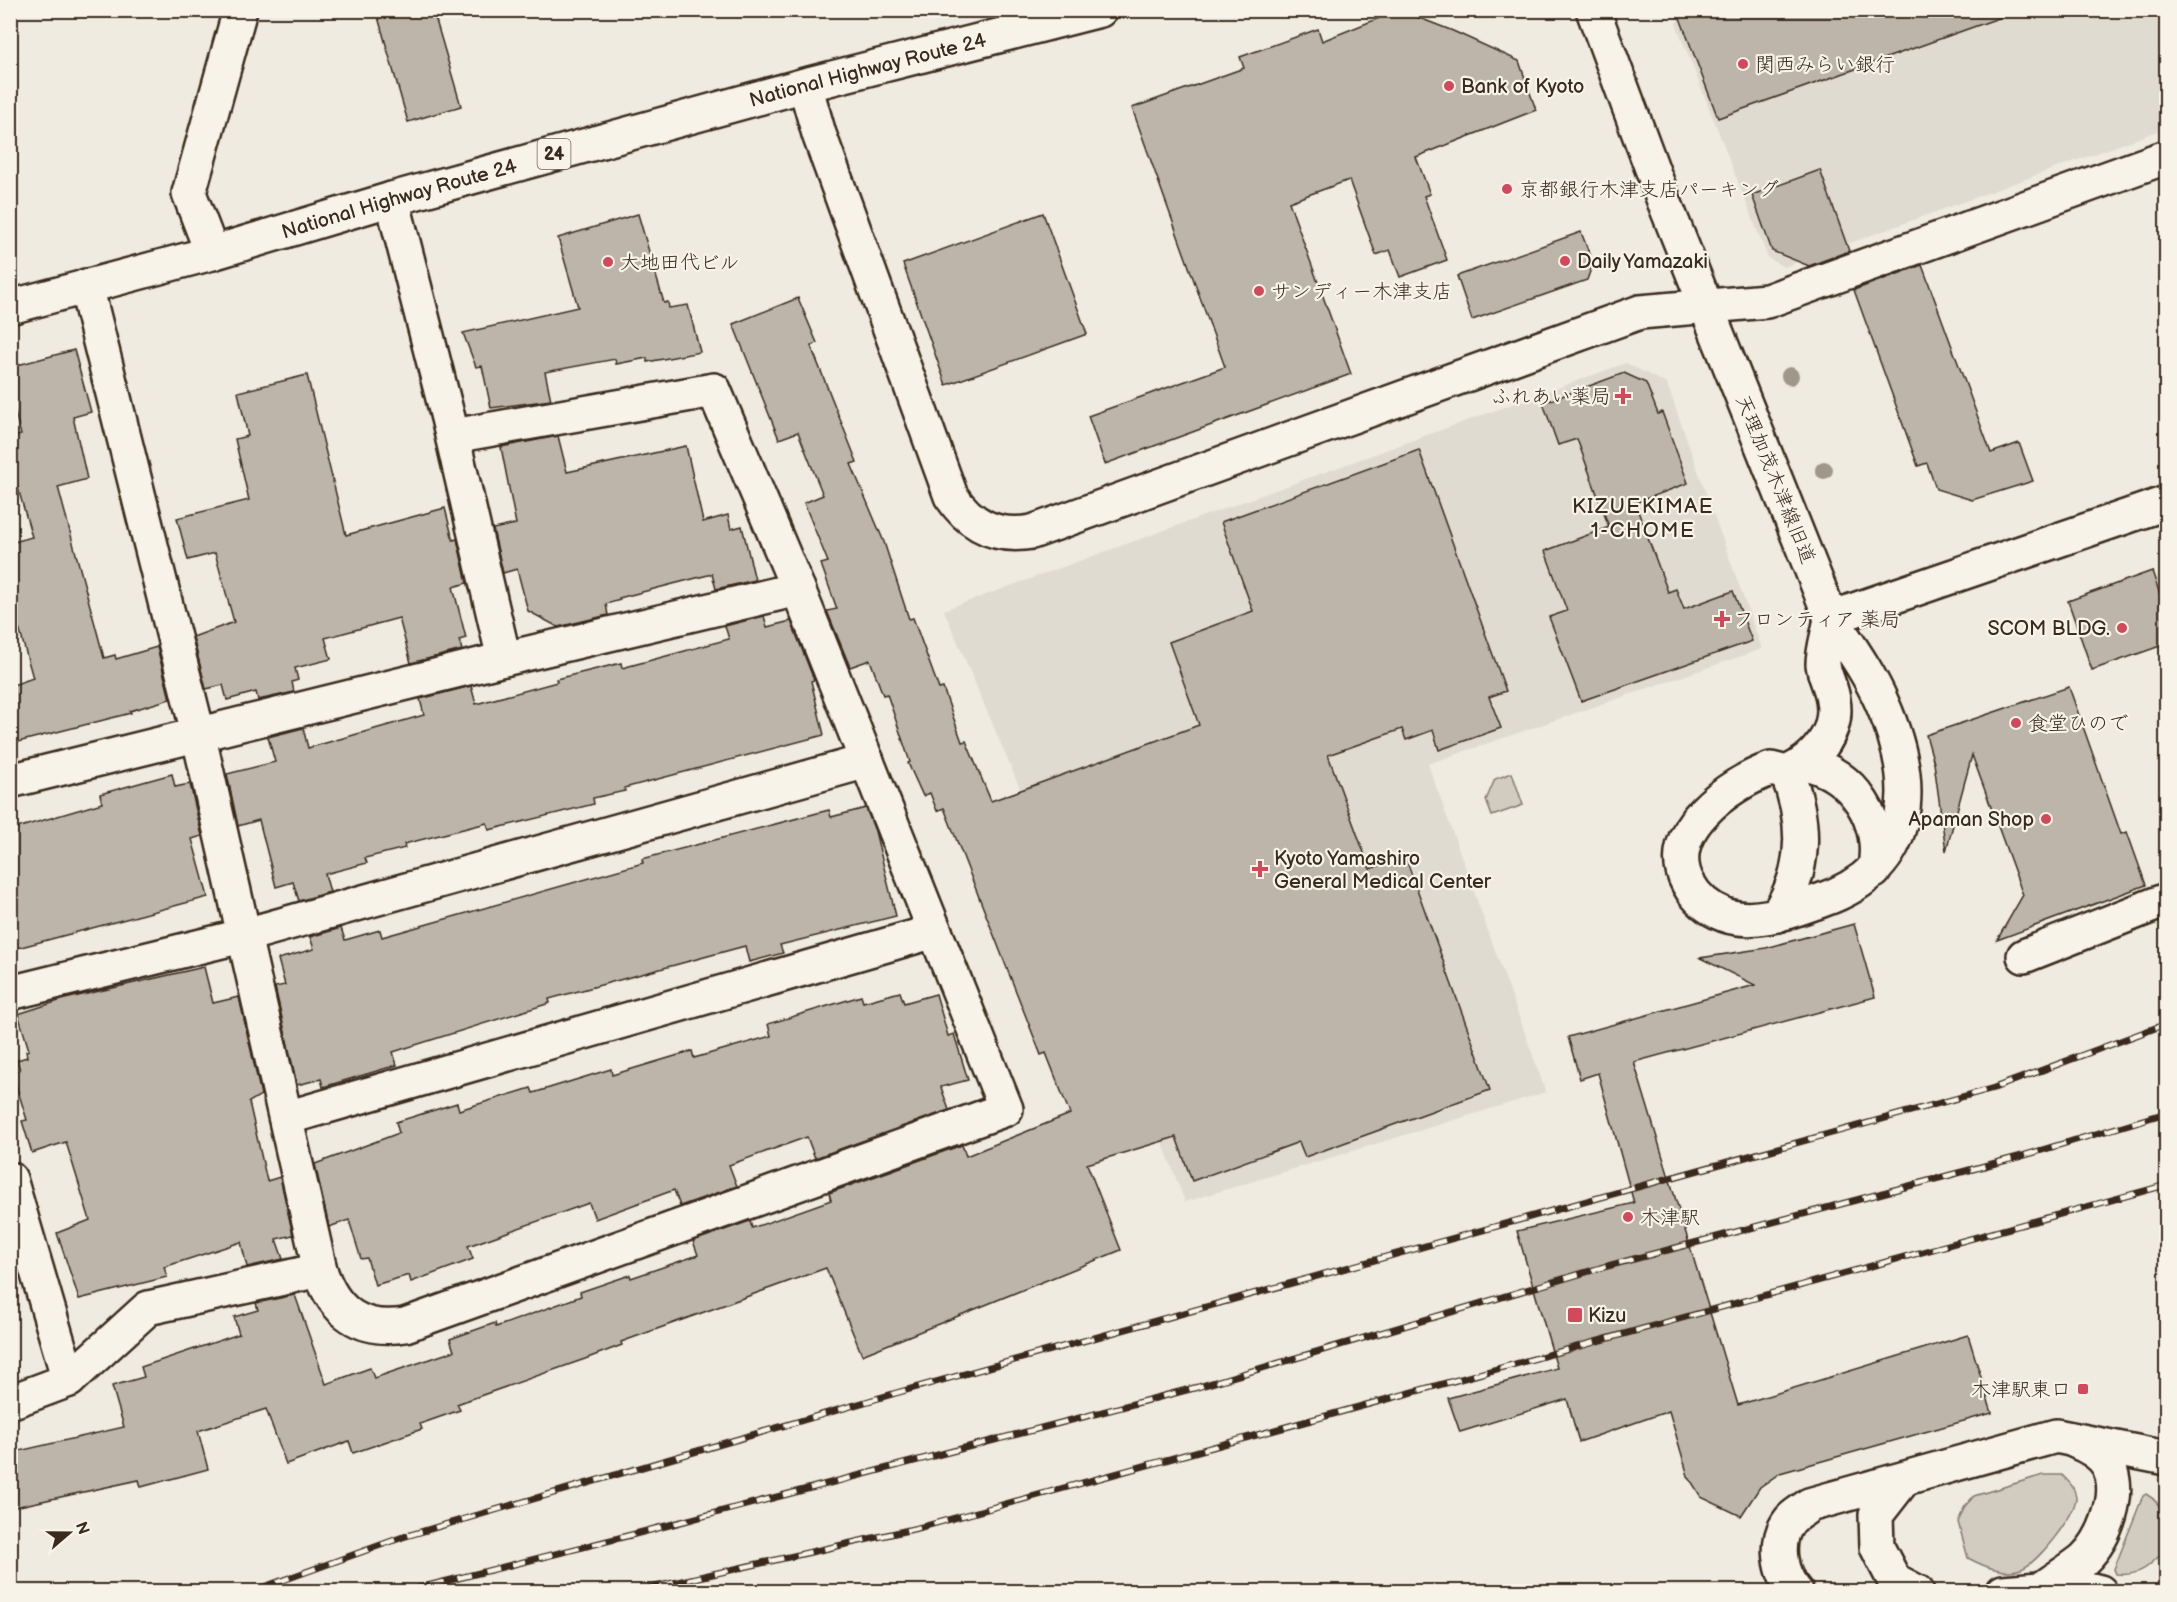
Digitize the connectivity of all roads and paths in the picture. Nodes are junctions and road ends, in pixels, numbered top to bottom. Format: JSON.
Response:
{"nodes":[{"id":1,"x":240,"y":10,"type":"edge"},
{"id":2,"x":1100,"y":10,"type":"edge"},
{"id":3,"x":1593,"y":10,"type":"edge"},
{"id":4,"x":805,"y":85,"type":"junction"},
{"id":5,"x":2166,"y":157,"type":"edge"},
{"id":6,"x":392,"y":199,"type":"junction"},
{"id":7,"x":212,"y":254,"type":"junction"},
{"id":8,"x":86,"y":286,"type":"junction"},
{"id":9,"x":1707,"y":305,"type":"junction"},
{"id":10,"x":10,"y":307,"type":"edge"},
{"id":11,"x":453,"y":436,"type":"junction"},
{"id":12,"x":2166,"y":503,"type":"edge"},
{"id":13,"x":798,"y":589,"type":"junction"},
{"id":14,"x":1831,"y":618,"type":"junction"},
{"id":15,"x":504,"y":658,"type":"junction"},
{"id":16,"x":198,"y":733,"type":"junction"},
{"id":17,"x":867,"y":761,"type":"junction"},
{"id":18,"x":1795,"y":768,"type":"junction"},
{"id":19,"x":10,"y":781,"type":"edge"},
{"id":20,"x":1874,"y":871,"type":"junction"},
{"id":21,"x":2166,"y":900,"type":"edge"},
{"id":22,"x":1777,"y":915,"type":"junction"},
{"id":23,"x":935,"y":931,"type":"junction"},
{"id":24,"x":242,"y":936,"type":"junction"},
{"id":25,"x":2024,"y":956,"type":"dead end"},
{"id":26,"x":10,"y":993,"type":"edge"},
{"id":27,"x":285,"y":1118,"type":"junction"},
{"id":28,"x":10,"y":1179,"type":"edge"},
{"id":29,"x":320,"y":1270,"type":"junction"},
{"id":30,"x":69,"y":1380,"type":"junction"},
{"id":31,"x":10,"y":1402,"type":"edge"},
{"id":32,"x":2065,"y":1436,"type":"junction"},
{"id":33,"x":2166,"y":1458,"type":"edge"},
{"id":34,"x":1904,"y":1479,"type":"junction"},
{"id":35,"x":2046,"y":1586,"type":"junction"},
{"id":36,"x":1796,"y":1592,"type":"edge"},
{"id":37,"x":1917,"y":1592,"type":"edge"},
{"id":38,"x":2003,"y":1592,"type":"edge"},
{"id":39,"x":2100,"y":1592,"type":"edge"}],
"edges":[{"from":1,"to":7,"type":"main road"},
{"from":2,"to":4,"type":"main road","name":"National Highway Route 24","number":"24"},
{"from":3,"to":9,"type":"main road","name":"天理加茂木津線旧道"},
{"from":4,"to":6,"type":"main road","name":"National Highway Route 24","number":"24"},
{"from":4,"to":9,"type":"main road"},
{"from":5,"to":9,"type":"main road"},
{"from":6,"to":7,"type":"main road","name":"National Highway Route 24","number":"24"},
{"from":6,"to":11,"type":"main road"},
{"from":7,"to":8,"type":"main road","name":"National Highway Route 24","number":"24"},
{"from":8,"to":10,"type":"main road","name":"National Highway Route 24","number":"24"},
{"from":8,"to":16,"type":"main road"},
{"from":9,"to":14,"type":"main road","name":"天理加茂木津線旧道"},
{"from":11,"to":13,"type":"main road"},
{"from":11,"to":15,"type":"main road"},
{"from":12,"to":14,"type":"main road"},
{"from":13,"to":15,"type":"main road"},
{"from":13,"to":17,"type":"main road"},
{"from":14,"to":18,"type":"main road"},
{"from":14,"to":20,"type":"main road","name":"天理加茂木津線旧道"},
{"from":15,"to":16,"type":"main road"},
{"from":16,"to":19,"type":"main road"},
{"from":16,"to":24,"type":"main road"},
{"from":17,"to":23,"type":"main road"},
{"from":17,"to":24,"type":"main road"},
{"from":18,"to":20,"type":"main road"},
{"from":18,"to":22,"type":"main road"},
{"from":18,"to":22,"type":"main road"},
{"from":20,"to":22,"type":"main road"},
{"from":21,"to":25,"type":"main road"},
{"from":23,"to":27,"type":"main road"},
{"from":23,"to":29,"type":"main road"},
{"from":24,"to":26,"type":"main road"},
{"from":24,"to":27,"type":"main road"},
{"from":27,"to":29,"type":"main road"},
{"from":28,"to":30,"type":"main road"},
{"from":29,"to":30,"type":"main road"},
{"from":30,"to":31,"type":"main road"},
{"from":32,"to":33,"type":"main road"},
{"from":32,"to":34,"type":"main road"},
{"from":32,"to":35,"type":"main road"},
{"from":34,"to":36,"type":"main road"},
{"from":34,"to":37,"type":"main road"},
{"from":35,"to":38,"type":"main road"},
{"from":35,"to":39,"type":"main road"}]}
